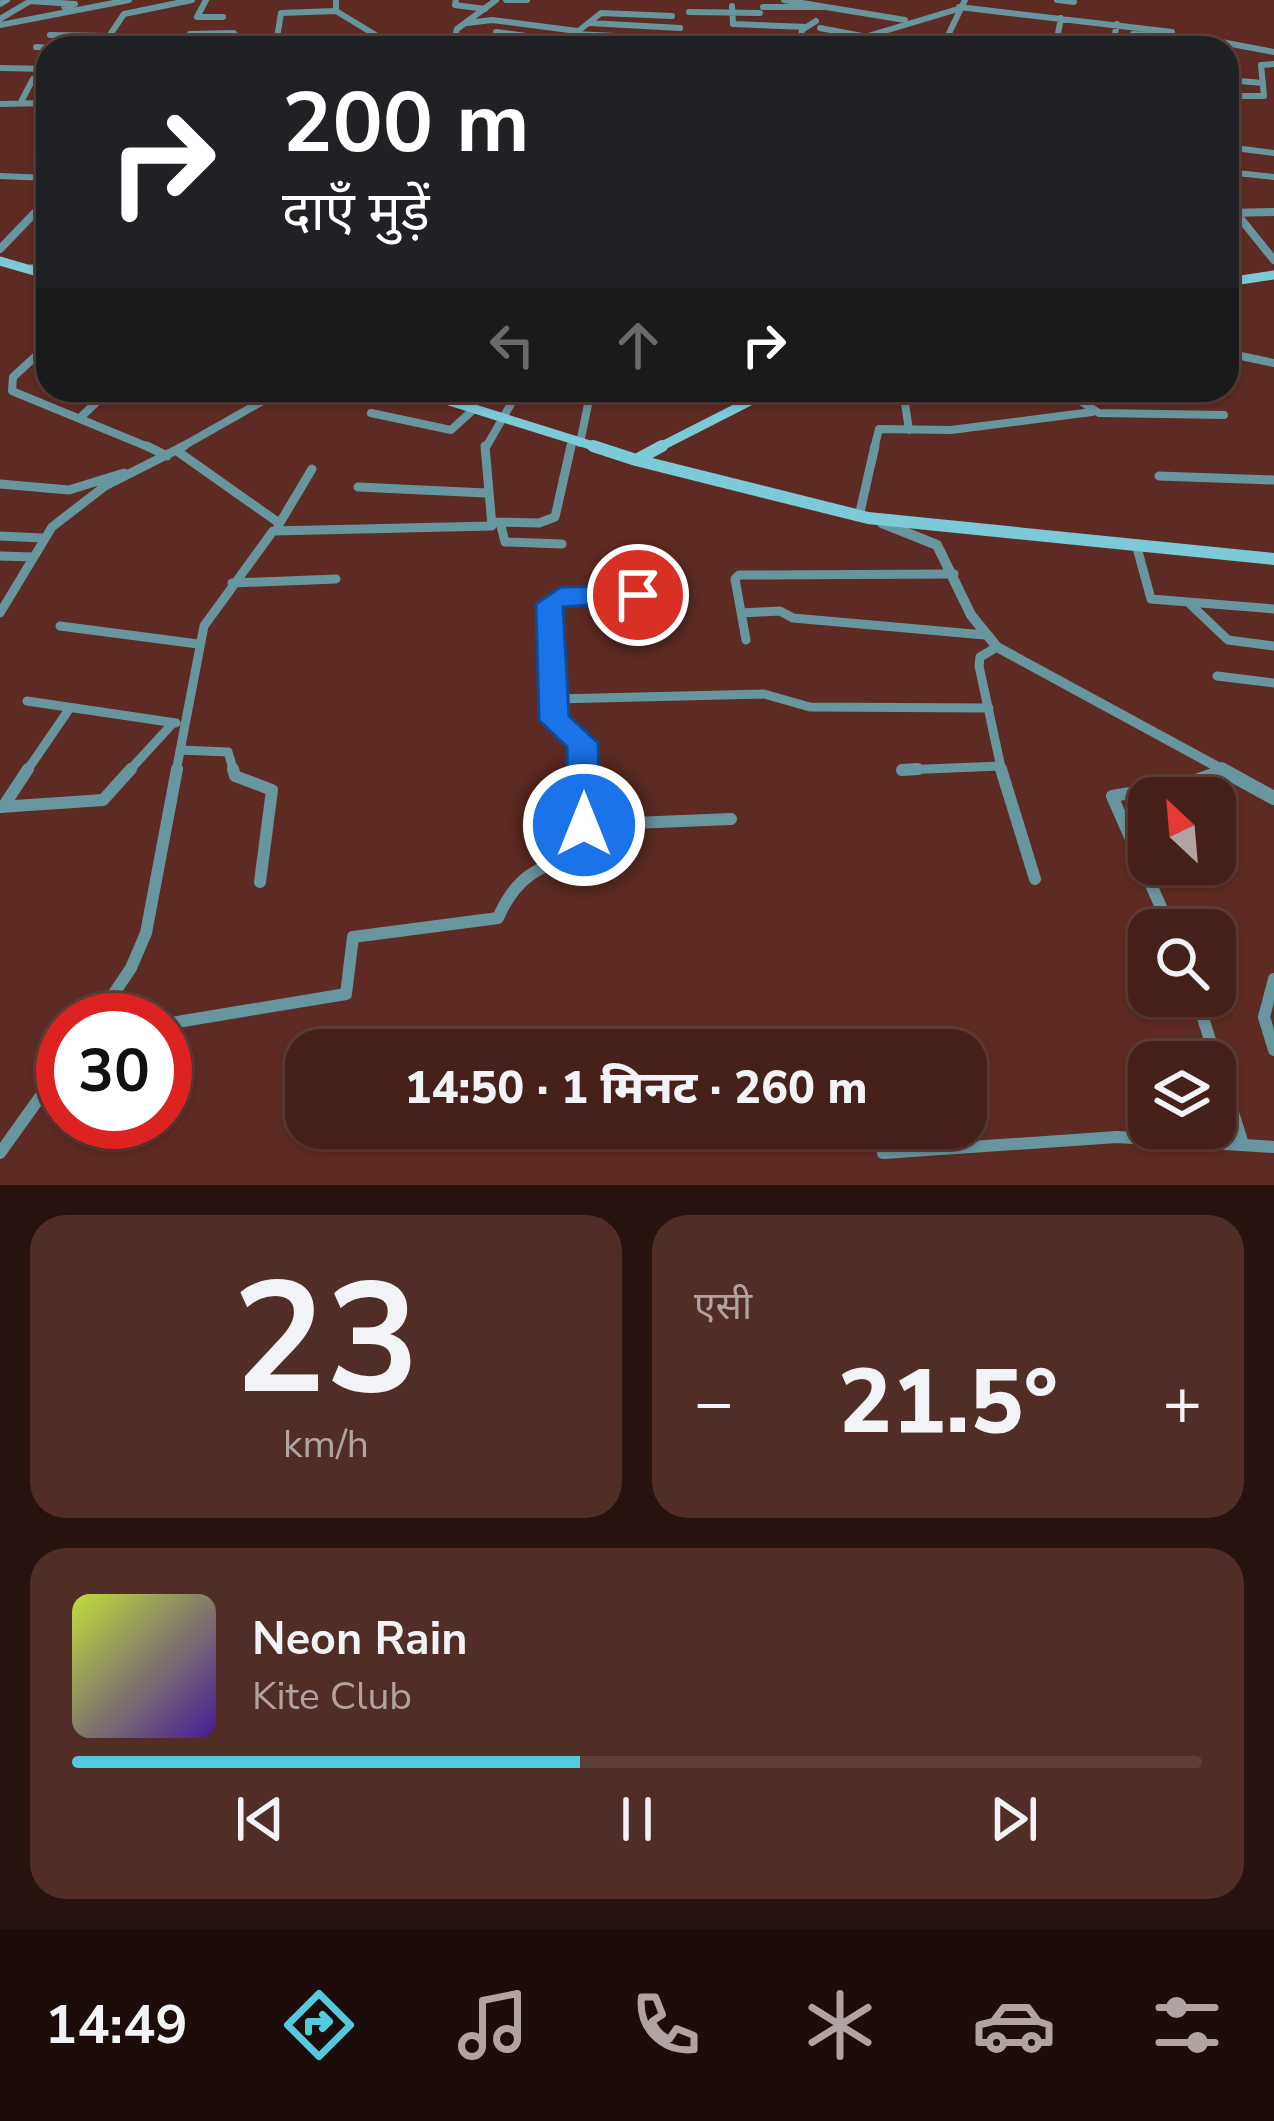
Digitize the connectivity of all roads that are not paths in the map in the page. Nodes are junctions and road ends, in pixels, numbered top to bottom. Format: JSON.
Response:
{"nodes":[{"id":1,"x":129,"y":0,"type":"edge"},
{"id":2,"x":192,"y":0,"type":"edge"},
{"id":3,"x":206,"y":0,"type":"edge"},
{"id":4,"x":336,"y":0,"type":"edge"},
{"id":5,"x":456,"y":0,"type":"edge"},
{"id":6,"x":496,"y":0,"type":"edge"},
{"id":7,"x":506,"y":0,"type":"edge"},
{"id":8,"x":527,"y":0,"type":"edge"},
{"id":9,"x":784,"y":0,"type":"edge"},
{"id":10,"x":965,"y":0,"type":"edge"},
{"id":11,"x":1057,"y":0,"type":"edge"},
{"id":12,"x":31,"y":1,"type":"edge"},
{"id":13,"x":807,"y":1,"type":"edge"},
{"id":14,"x":103,"y":2,"type":"edge"},
{"id":15,"x":1074,"y":2,"type":"edge"},
{"id":16,"x":652,"y":6,"type":"dead end"},
{"id":17,"x":700,"y":6,"type":"dead end"},
{"id":18,"x":732,"y":6,"type":"edge"},
{"id":19,"x":821,"y":7,"type":"junction"},
{"id":20,"x":958,"y":8,"type":"junction"},
{"id":21,"x":485,"y":9,"type":"junction"},
{"id":22,"x":336,"y":11,"type":"junction"},
{"id":23,"x":689,"y":12,"type":"dead end"},
{"id":24,"x":1027,"y":14,"type":"junction"},
{"id":25,"x":647,"y":15,"type":"junction"},
{"id":26,"x":672,"y":16,"type":"dead end"},
{"id":27,"x":223,"y":17,"type":"dead end"},
{"id":28,"x":119,"y":18,"type":"junction"},
{"id":29,"x":1061,"y":18,"type":"junction"},
{"id":30,"x":909,"y":21,"type":"junction"},
{"id":31,"x":467,"y":22,"type":"junction"},
{"id":32,"x":590,"y":23,"type":"junction"},
{"id":33,"x":1117,"y":24,"type":"junction"},
{"id":34,"x":0,"y":25,"type":"edge"},
{"id":35,"x":641,"y":26,"type":"junction"},
{"id":36,"x":806,"y":27,"type":"junction"},
{"id":37,"x":680,"y":28,"type":"dead end"},
{"id":38,"x":1022,"y":28,"type":"dead end"},
{"id":39,"x":496,"y":32,"type":"dead end"},
{"id":40,"x":575,"y":32,"type":"junction"},
{"id":41,"x":190,"y":34,"type":"dead end"},
{"id":42,"x":1133,"y":34,"type":"dead end"},
{"id":43,"x":50,"y":35,"type":"dead end"},
{"id":44,"x":109,"y":36,"type":"joint"},
{"id":45,"x":235,"y":36,"type":"edge"},
{"id":46,"x":277,"y":36,"type":"edge"},
{"id":47,"x":377,"y":36,"type":"edge"},
{"id":48,"x":456,"y":36,"type":"edge"},
{"id":49,"x":526,"y":36,"type":"edge"},
{"id":50,"x":570,"y":36,"type":"edge"},
{"id":51,"x":635,"y":36,"type":"joint"},
{"id":52,"x":803,"y":36,"type":"edge"},
{"id":53,"x":863,"y":36,"type":"joint"},
{"id":54,"x":946,"y":36,"type":"edge"},
{"id":55,"x":1058,"y":36,"type":"edge"},
{"id":56,"x":1114,"y":36,"type":"edge"},
{"id":57,"x":1150,"y":36,"type":"edge"},
{"id":58,"x":1169,"y":36,"type":"edge"},
{"id":59,"x":1239,"y":45,"type":"edge"},
{"id":60,"x":1274,"y":52,"type":"edge"},
{"id":61,"x":1274,"y":64,"type":"edge"},
{"id":62,"x":0,"y":68,"type":"edge"},
{"id":63,"x":36,"y":69,"type":"edge"},
{"id":64,"x":33,"y":79,"type":"dead end"},
{"id":65,"x":1239,"y":81,"type":"edge"},
{"id":66,"x":1263,"y":83,"type":"junction"},
{"id":67,"x":1239,"y":96,"type":"edge"},
{"id":68,"x":21,"y":102,"type":"junction"},
{"id":69,"x":36,"y":103,"type":"edge"},
{"id":70,"x":0,"y":104,"type":"edge"},
{"id":71,"x":1239,"y":149,"type":"edge"},
{"id":72,"x":1274,"y":153,"type":"edge"},
{"id":73,"x":1239,"y":173,"type":"edge"},
{"id":74,"x":0,"y":176,"type":"edge"},
{"id":75,"x":1274,"y":177,"type":"edge"},
{"id":76,"x":36,"y":178,"type":"edge"},
{"id":77,"x":36,"y":211,"type":"edge"},
{"id":78,"x":1274,"y":212,"type":"edge"},
{"id":79,"x":1239,"y":213,"type":"edge"},
{"id":80,"x":1239,"y":222,"type":"edge"},
{"id":81,"x":0,"y":248,"type":"edge"},
{"id":82,"x":1274,"y":260,"type":"edge"},
{"id":83,"x":3,"y":265,"type":"edge"},
{"id":84,"x":36,"y":270,"type":"edge"},
{"id":85,"x":1274,"y":274,"type":"edge"},
{"id":86,"x":1239,"y":279,"type":"edge"},
{"id":87,"x":36,"y":357,"type":"edge"},
{"id":88,"x":1239,"y":358,"type":"edge"},
{"id":89,"x":1274,"y":363,"type":"edge"},
{"id":90,"x":9,"y":385,"type":"junction"},
{"id":91,"x":0,"y":393,"type":"edge"},
{"id":92,"x":36,"y":401,"type":"edge"},
{"id":93,"x":40,"y":402,"type":"edge"},
{"id":94,"x":97,"y":402,"type":"edge"},
{"id":95,"x":264,"y":402,"type":"edge"},
{"id":96,"x":457,"y":402,"type":"edge"},
{"id":97,"x":511,"y":402,"type":"edge"},
{"id":98,"x":588,"y":402,"type":"edge"},
{"id":99,"x":749,"y":402,"type":"edge"},
{"id":100,"x":905,"y":402,"type":"edge"},
{"id":101,"x":1079,"y":402,"type":"edge"},
{"id":102,"x":474,"y":409,"type":"junction"},
{"id":103,"x":371,"y":412,"type":"dead end"},
{"id":104,"x":1092,"y":412,"type":"junction"},
{"id":105,"x":1224,"y":415,"type":"dead end"},
{"id":106,"x":82,"y":416,"type":"junction"},
{"id":107,"x":500,"y":418,"type":"junction"},
{"id":108,"x":909,"y":430,"type":"junction"},
{"id":109,"x":577,"y":442,"type":"junction"},
{"id":110,"x":172,"y":454,"type":"junction"},
{"id":111,"x":636,"y":460,"type":"junction"},
{"id":112,"x":149,"y":464,"type":"junction"},
{"id":113,"x":312,"y":469,"type":"dead end"},
{"id":114,"x":1159,"y":476,"type":"dead end"},
{"id":115,"x":1274,"y":480,"type":"edge"},
{"id":116,"x":0,"y":484,"type":"edge"},
{"id":117,"x":358,"y":487,"type":"dead end"},
{"id":118,"x":486,"y":493,"type":"junction"},
{"id":119,"x":864,"y":517,"type":"junction"},
{"id":120,"x":498,"y":522,"type":"junction"},
{"id":121,"x":277,"y":527,"type":"junction"},
{"id":122,"x":0,"y":536,"type":"edge"},
{"id":123,"x":42,"y":538,"type":"junction"},
{"id":124,"x":562,"y":544,"type":"dead end"},
{"id":125,"x":1136,"y":544,"type":"junction"},
{"id":126,"x":0,"y":556,"type":"edge"},
{"id":127,"x":33,"y":557,"type":"junction"},
{"id":128,"x":1274,"y":559,"type":"edge"},
{"id":129,"x":952,"y":571,"type":"junction"},
{"id":130,"x":336,"y":579,"type":"dead end"},
{"id":131,"x":232,"y":583,"type":"junction"},
{"id":132,"x":638,"y":595,"type":"dead end"},
{"id":133,"x":1190,"y":604,"type":"junction"},
{"id":134,"x":1274,"y":609,"type":"edge"},
{"id":135,"x":741,"y":613,"type":"junction"},
{"id":136,"x":0,"y":614,"type":"edge"},
{"id":137,"x":60,"y":626,"type":"dead end"},
{"id":138,"x":985,"y":635,"type":"junction"},
{"id":139,"x":746,"y":640,"type":"dead end"},
{"id":140,"x":198,"y":644,"type":"junction"},
{"id":141,"x":1274,"y":646,"type":"edge"},
{"id":142,"x":997,"y":647,"type":"junction"},
{"id":143,"x":1217,"y":676,"type":"dead end"},
{"id":144,"x":1274,"y":683,"type":"edge"},
{"id":145,"x":556,"y":699,"type":"junction"},
{"id":146,"x":27,"y":701,"type":"dead end"},
{"id":147,"x":70,"y":708,"type":"junction"},
{"id":148,"x":989,"y":708,"type":"junction"},
{"id":149,"x":179,"y":724,"type":"junction"},
{"id":150,"x":180,"y":750,"type":"junction"},
{"id":151,"x":1001,"y":766,"type":"junction"},
{"id":152,"x":902,"y":770,"type":"dead end"},
{"id":153,"x":1223,"y":770,"type":"junction"},
{"id":154,"x":1274,"y":798,"type":"edge"},
{"id":155,"x":2,"y":807,"type":"edge"},
{"id":156,"x":731,"y":819,"type":"dead end"},
{"id":157,"x":584,"y":825,"type":"junction"},
{"id":158,"x":1035,"y":879,"type":"dead end"},
{"id":159,"x":260,"y":881,"type":"dead end"},
{"id":160,"x":1162,"y":909,"type":"edge"},
{"id":161,"x":1274,"y":980,"type":"edge"},
{"id":162,"x":114,"y":993,"type":"edge"},
{"id":163,"x":1203,"y":1017,"type":"edge"},
{"id":164,"x":192,"y":1020,"type":"edge"},
{"id":165,"x":1274,"y":1050,"type":"edge"},
{"id":166,"x":36,"y":1103,"type":"edge"},
{"id":167,"x":1243,"y":1144,"type":"junction"},
{"id":168,"x":1274,"y":1147,"type":"edge"},
{"id":169,"x":883,"y":1153,"type":"dead end"},
{"id":170,"x":0,"y":1154,"type":"edge"}],
"edges":[{"from":1,"to":14,"type":"street"},
{"from":2,"to":28,"type":"street"},
{"from":3,"to":27,"type":"street"},
{"from":4,"to":22,"type":"street"},
{"from":5,"to":21,"type":"street"},
{"from":6,"to":21,"type":"street"},
{"from":7,"to":8,"type":"street"},
{"from":9,"to":13,"type":"street"},
{"from":10,"to":20,"type":"street"},
{"from":11,"to":15,"type":"street"},
{"from":12,"to":12,"type":"street"},
{"from":13,"to":19,"type":"street"},
{"from":14,"to":28,"type":"street"},
{"from":14,"to":34,"type":"street"},
{"from":16,"to":25,"type":"street"},
{"from":17,"to":18,"type":"street"},
{"from":18,"to":19,"type":"street"},
{"from":18,"to":23,"type":"street"},
{"from":18,"to":36,"type":"street"},
{"from":19,"to":30,"type":"street"},
{"from":20,"to":24,"type":"street"},
{"from":20,"to":30,"type":"street"},
{"from":20,"to":54,"type":"street"},
{"from":21,"to":31,"type":"street"},
{"from":22,"to":46,"type":"street"},
{"from":22,"to":47,"type":"street"},
{"from":24,"to":29,"type":"street"},
{"from":24,"to":38,"type":"street"},
{"from":25,"to":26,"type":"street"},
{"from":25,"to":32,"type":"street"},
{"from":25,"to":35,"type":"street"},
{"from":28,"to":44,"type":"street"},
{"from":29,"to":33,"type":"street"},
{"from":29,"to":55,"type":"street"},
{"from":30,"to":53,"type":"street"},
{"from":31,"to":40,"type":"street"},
{"from":31,"to":48,"type":"street"},
{"from":32,"to":35,"type":"street"},
{"from":32,"to":40,"type":"street"},
{"from":33,"to":56,"type":"street"},
{"from":33,"to":58,"type":"street"},
{"from":35,"to":37,"type":"street"},
{"from":35,"to":51,"type":"street"},
{"from":36,"to":52,"type":"street"},
{"from":36,"to":53,"type":"street"},
{"from":39,"to":49,"type":"street"},
{"from":40,"to":50,"type":"street"},
{"from":40,"to":51,"type":"street"},
{"from":41,"to":45,"type":"street"},
{"from":42,"to":57,"type":"street"},
{"from":43,"to":44,"type":"street"},
{"from":59,"to":60,"type":"street"},
{"from":61,"to":66,"type":"street"},
{"from":62,"to":63,"type":"street"},
{"from":64,"to":68,"type":"street"},
{"from":65,"to":66,"type":"street"},
{"from":66,"to":67,"type":"street"},
{"from":68,"to":69,"type":"street"},
{"from":68,"to":70,"type":"street"},
{"from":71,"to":72,"type":"street"},
{"from":73,"to":75,"type":"street"},
{"from":74,"to":76,"type":"street"},
{"from":77,"to":81,"type":"street"},
{"from":78,"to":79,"type":"street"},
{"from":80,"to":82,"type":"street"},
{"from":83,"to":84,"type":"main road"},
{"from":85,"to":86,"type":"main road"},
{"from":87,"to":90,"type":"street"},
{"from":88,"to":89,"type":"street"},
{"from":90,"to":91,"type":"street"},
{"from":90,"to":92,"type":"street"},
{"from":93,"to":106,"type":"street"},
{"from":94,"to":106,"type":"street"},
{"from":95,"to":110,"type":"street"},
{"from":96,"to":102,"type":"main road"},
{"from":97,"to":107,"type":"street"},
{"from":98,"to":109,"type":"street"},
{"from":99,"to":111,"type":"main road"},
{"from":100,"to":108,"type":"street"},
{"from":101,"to":104,"type":"street"},
{"from":102,"to":103,"type":"street"},
{"from":102,"to":107,"type":"main road"},
{"from":104,"to":105,"type":"street"},
{"from":104,"to":108,"type":"street"},
{"from":106,"to":110,"type":"street"},
{"from":107,"to":109,"type":"main road"},
{"from":107,"to":118,"type":"street"},
{"from":108,"to":119,"type":"street"},
{"from":109,"to":111,"type":"main road"},
{"from":109,"to":120,"type":"street"},
{"from":110,"to":112,"type":"street"},
{"from":110,"to":121,"type":"street"},
{"from":111,"to":119,"type":"main road"},
{"from":112,"to":116,"type":"street"},
{"from":112,"to":123,"type":"street"},
{"from":113,"to":121,"type":"street"},
{"from":114,"to":115,"type":"street"},
{"from":117,"to":118,"type":"street"},
{"from":118,"to":120,"type":"street"},
{"from":119,"to":125,"type":"main road"},
{"from":119,"to":129,"type":"street"},
{"from":120,"to":121,"type":"street"},
{"from":120,"to":124,"type":"street"},
{"from":121,"to":131,"type":"street"},
{"from":122,"to":123,"type":"street"},
{"from":123,"to":127,"type":"street"},
{"from":125,"to":128,"type":"main road"},
{"from":125,"to":133,"type":"street"},
{"from":126,"to":127,"type":"street"},
{"from":127,"to":136,"type":"street"},
{"from":129,"to":135,"type":"street"},
{"from":129,"to":138,"type":"street"},
{"from":130,"to":131,"type":"street"},
{"from":131,"to":140,"type":"street"},
{"from":132,"to":145,"type":"street"},
{"from":133,"to":134,"type":"street"},
{"from":133,"to":141,"type":"street"},
{"from":135,"to":138,"type":"street"},
{"from":135,"to":139,"type":"street"},
{"from":137,"to":140,"type":"street"},
{"from":138,"to":142,"type":"street"},
{"from":140,"to":149,"type":"street"},
{"from":142,"to":148,"type":"street"},
{"from":142,"to":153,"type":"street"},
{"from":143,"to":144,"type":"street"},
{"from":145,"to":148,"type":"street"},
{"from":145,"to":157,"type":"street"},
{"from":146,"to":147,"type":"street"},
{"from":147,"to":149,"type":"street"},
{"from":147,"to":155,"type":"street"},
{"from":148,"to":151,"type":"street"},
{"from":149,"to":150,"type":"street"},
{"from":149,"to":155,"type":"street"},
{"from":150,"to":159,"type":"street"},
{"from":150,"to":162,"type":"street"},
{"from":151,"to":152,"type":"street"},
{"from":151,"to":158,"type":"street"},
{"from":153,"to":154,"type":"street"},
{"from":153,"to":160,"type":"street"},
{"from":156,"to":157,"type":"street"},
{"from":157,"to":164,"type":"street"},
{"from":161,"to":165,"type":"street"},
{"from":163,"to":167,"type":"street"},
{"from":166,"to":170,"type":"street"},
{"from":167,"to":168,"type":"street"},
{"from":167,"to":169,"type":"street"}]}
